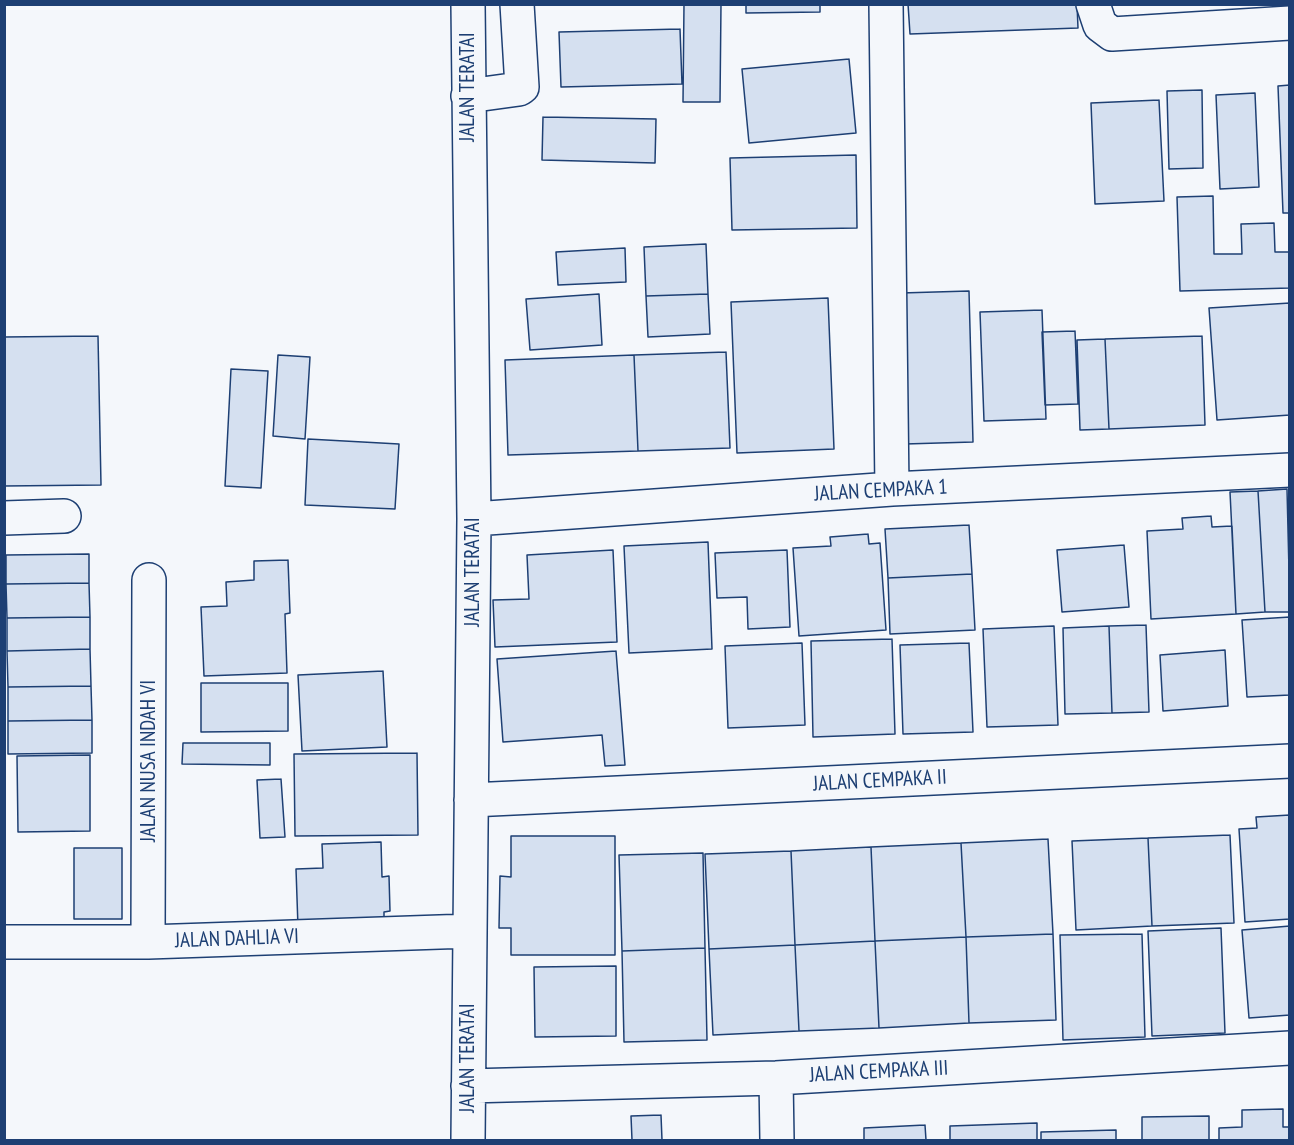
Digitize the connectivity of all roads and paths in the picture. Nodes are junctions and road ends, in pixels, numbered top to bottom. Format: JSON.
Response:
{"nodes":[{"id":1,"x":468,"y":4,"type":"edge"},
{"id":2,"x":517,"y":4,"type":"edge"},
{"id":3,"x":886,"y":4,"type":"edge"},
{"id":4,"x":1093,"y":4,"type":"edge"},
{"id":5,"x":1290,"y":23,"type":"edge"},
{"id":6,"x":468,"y":96,"type":"junction"},
{"id":7,"x":1290,"y":471,"type":"edge"},
{"id":8,"x":892,"y":489,"type":"junction"},
{"id":9,"x":64,"y":516,"type":"dead end"},
{"id":10,"x":4,"y":518,"type":"edge"},
{"id":11,"x":474,"y":519,"type":"junction"},
{"id":12,"x":149,"y":579,"type":"dead end"},
{"id":13,"x":1290,"y":761,"type":"edge"},
{"id":14,"x":471,"y":800,"type":"junction"},
{"id":15,"x":469,"y":931,"type":"junction"},
{"id":16,"x":4,"y":942,"type":"edge"},
{"id":17,"x":148,"y":942,"type":"junction"},
{"id":18,"x":1290,"y":1048,"type":"edge"},
{"id":19,"x":776,"y":1078,"type":"junction"},
{"id":20,"x":468,"y":1086,"type":"junction"},
{"id":21,"x":468,"y":1140,"type":"edge"},
{"id":22,"x":777,"y":1140,"type":"edge"}],
"edges":[{"from":1,"to":6,"type":"street","name":"JALAN TERATAI"},
{"from":2,"to":6,"type":"street"},
{"from":3,"to":8,"type":"street"},
{"from":4,"to":5,"type":"street"},
{"from":6,"to":11,"type":"street","name":"JALAN TERATAI"},
{"from":7,"to":8,"type":"street","name":"JALAN CEMPAKA 1"},
{"from":8,"to":11,"type":"street","name":"JALAN CEMPAKA 1"},
{"from":9,"to":10,"type":"street"},
{"from":11,"to":14,"type":"street","name":"JALAN TERATAI"},
{"from":12,"to":17,"type":"street","name":"JALAN NUSA INDAH VI"},
{"from":13,"to":14,"type":"street","name":"JALAN CEMPAKA II"},
{"from":14,"to":15,"type":"street","name":"JALAN TERATAI"},
{"from":15,"to":17,"type":"street","name":"JALAN DAHLIA VI"},
{"from":15,"to":20,"type":"street","name":"JALAN TERATAI"},
{"from":16,"to":17,"type":"street","name":"JALAN DAHLIA VI"},
{"from":18,"to":19,"type":"street","name":"JALAN CEMPAKA III"},
{"from":19,"to":20,"type":"street","name":"JALAN CEMPAKA III"},
{"from":19,"to":22,"type":"street"},
{"from":20,"to":21,"type":"street","name":"JALAN TERATAI"}]}
